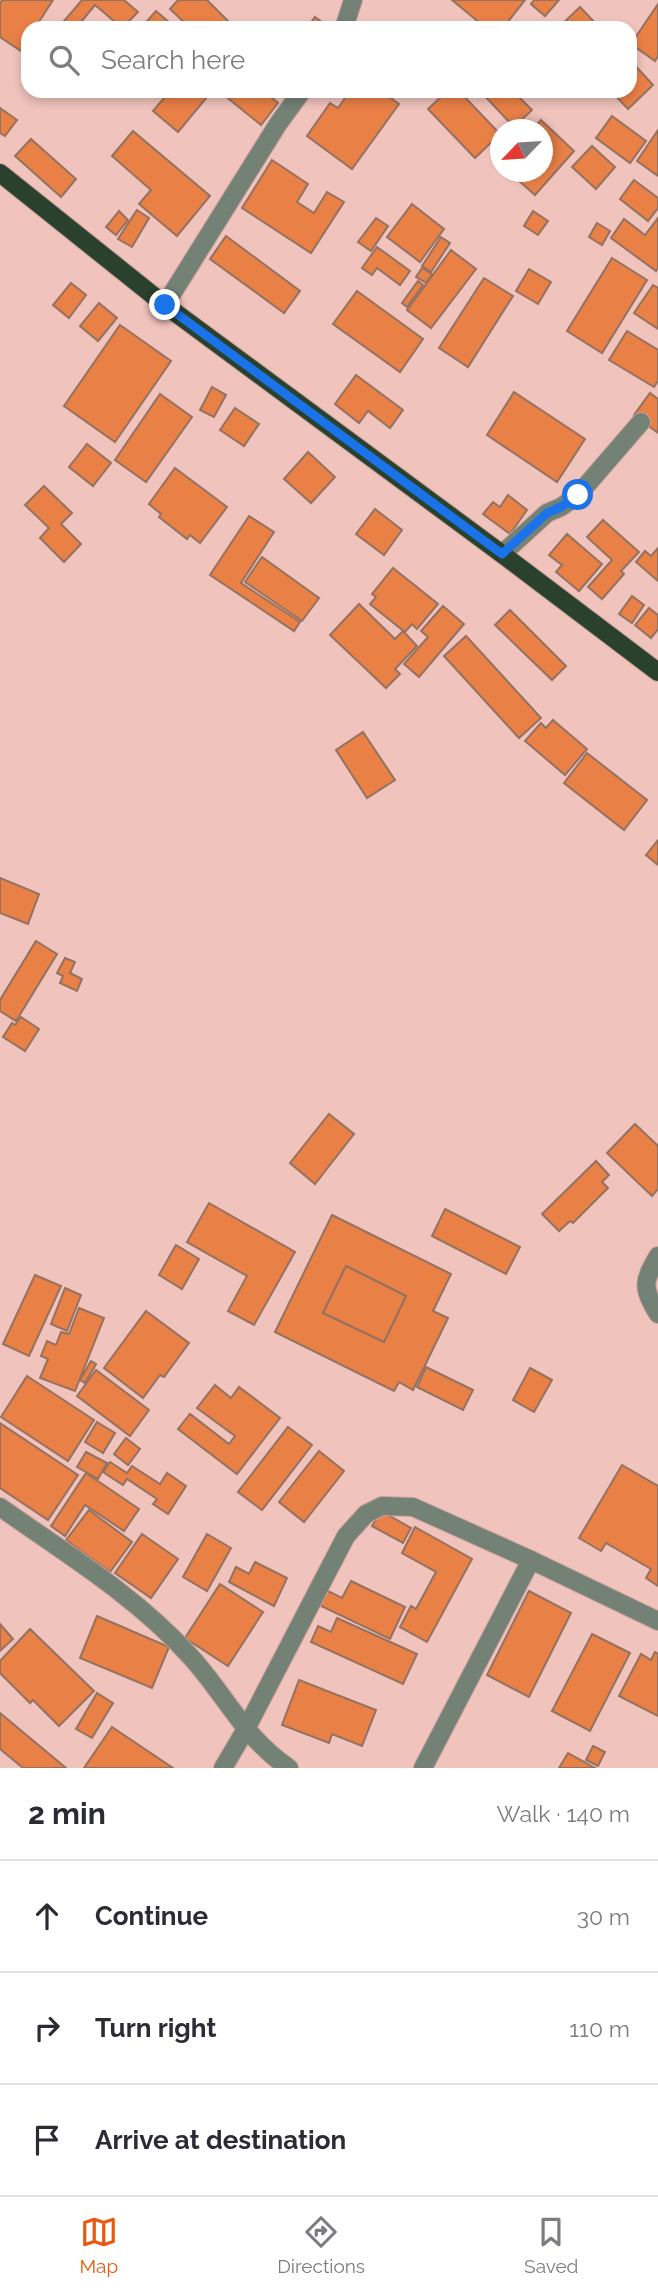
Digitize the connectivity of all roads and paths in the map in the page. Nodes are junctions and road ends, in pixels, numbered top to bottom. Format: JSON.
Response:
{"nodes":[{"id":1,"x":353,"y":0,"type":"edge"},
{"id":2,"x":346,"y":21,"type":"edge"},
{"id":3,"x":297,"y":98,"type":"edge"},
{"id":4,"x":0,"y":173,"type":"edge"},
{"id":5,"x":165,"y":305,"type":"junction"},
{"id":6,"x":641,"y":422,"type":"dead end"},
{"id":7,"x":502,"y":554,"type":"junction"},
{"id":8,"x":658,"y":672,"type":"edge"},
{"id":9,"x":658,"y":1256,"type":"edge"},
{"id":10,"x":658,"y":1314,"type":"edge"},
{"id":11,"x":0,"y":1507,"type":"edge"},
{"id":12,"x":531,"y":1560,"type":"junction"},
{"id":13,"x":658,"y":1622,"type":"edge"},
{"id":14,"x":246,"y":1729,"type":"junction"},
{"id":15,"x":222,"y":1768,"type":"edge"},
{"id":16,"x":289,"y":1768,"type":"edge"},
{"id":17,"x":424,"y":1768,"type":"edge"}],
"edges":[{"from":1,"to":2,"type":"street"},
{"from":3,"to":5,"type":"street"},
{"from":4,"to":5,"type":"main road"},
{"from":5,"to":7,"type":"main road"},
{"from":6,"to":7,"type":"street"},
{"from":7,"to":8,"type":"main road"},
{"from":9,"to":10,"type":"street"},
{"from":11,"to":14,"type":"street"},
{"from":12,"to":13,"type":"street"},
{"from":12,"to":14,"type":"street"},
{"from":12,"to":17,"type":"street"},
{"from":14,"to":15,"type":"street"},
{"from":14,"to":16,"type":"street"}]}
